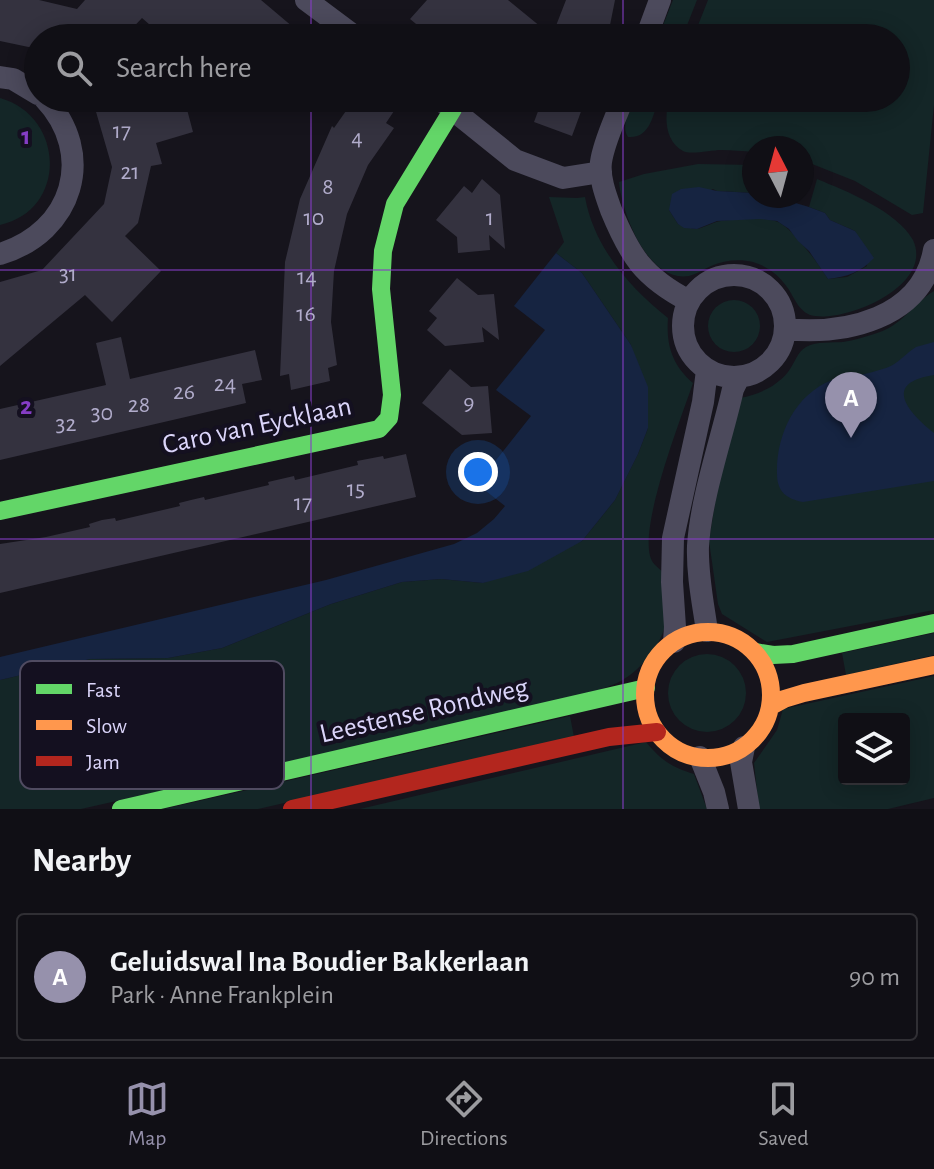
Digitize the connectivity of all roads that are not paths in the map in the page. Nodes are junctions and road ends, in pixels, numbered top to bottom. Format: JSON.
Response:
{"nodes":[{"id":1,"x":306,"y":0,"type":"edge"},
{"id":2,"x":660,"y":0,"type":"edge"},
{"id":3,"x":338,"y":24,"type":"edge"},
{"id":4,"x":651,"y":24,"type":"edge"},
{"id":5,"x":0,"y":77,"type":"edge"},
{"id":6,"x":24,"y":86,"type":"edge"},
{"id":7,"x":55,"y":112,"type":"edge"},
{"id":8,"x":441,"y":112,"type":"edge"},
{"id":9,"x":455,"y":112,"type":"edge"},
{"id":10,"x":618,"y":112,"type":"edge"},
{"id":11,"x":601,"y":172,"type":"junction"},
{"id":12,"x":0,"y":254,"type":"edge"},
{"id":13,"x":933,"y":262,"type":"edge"},
{"id":14,"x":689,"y":301,"type":"junction"},
{"id":15,"x":785,"y":329,"type":"junction"},
{"id":16,"x":707,"y":370,"type":"junction"},
{"id":17,"x":739,"y":377,"type":"junction"},
{"id":18,"x":0,"y":511,"type":"edge"},
{"id":19,"x":934,"y":623,"type":"edge"},
{"id":20,"x":707,"y":631,"type":"junction"},
{"id":21,"x":674,"y":642,"type":"junction"},
{"id":22,"x":755,"y":652,"type":"junction"},
{"id":23,"x":934,"y":665,"type":"edge"},
{"id":24,"x":646,"y":688,"type":"junction"},
{"id":25,"x":771,"y":706,"type":"junction"},
{"id":26,"x":657,"y":732,"type":"junction"},
{"id":27,"x":744,"y":747,"type":"junction"},
{"id":28,"x":700,"y":757,"type":"junction"},
{"id":29,"x":284,"y":771,"type":"edge"},
{"id":30,"x":208,"y":789,"type":"edge"},
{"id":31,"x":121,"y":809,"type":"edge"},
{"id":32,"x":292,"y":809,"type":"edge"},
{"id":33,"x":718,"y":809,"type":"edge"},
{"id":34,"x":749,"y":809,"type":"edge"}],
"edges":[{"from":1,"to":3,"type":"street"},
{"from":2,"to":4,"type":"street"},
{"from":5,"to":6,"type":"street"},
{"from":7,"to":12,"type":"street"},
{"from":8,"to":18,"type":"main road","name":"Caro van Eycklaan"},
{"from":9,"to":11,"type":"street"},
{"from":10,"to":11,"type":"street"},
{"from":11,"to":14,"type":"street"},
{"from":13,"to":15,"type":"street"},
{"from":14,"to":15,"type":"street"},
{"from":14,"to":16,"type":"street"},
{"from":15,"to":17,"type":"street"},
{"from":16,"to":17,"type":"street"},
{"from":16,"to":21,"type":"street"},
{"from":17,"to":20,"type":"street"},
{"from":19,"to":22,"type":"main road"},
{"from":20,"to":21,"type":"main road"},
{"from":20,"to":22,"type":"main road"},
{"from":21,"to":24,"type":"main road"},
{"from":22,"to":25,"type":"main road"},
{"from":23,"to":25,"type":"main road"},
{"from":24,"to":26,"type":"main road"},
{"from":24,"to":29,"type":"main road","name":"Leestense Rondweg"},
{"from":25,"to":27,"type":"main road"},
{"from":26,"to":28,"type":"main road"},
{"from":26,"to":32,"type":"main road"},
{"from":27,"to":28,"type":"main road"},
{"from":27,"to":34,"type":"street"},
{"from":28,"to":33,"type":"street"},
{"from":30,"to":31,"type":"main road","name":"Leestense Rondweg"}]}
